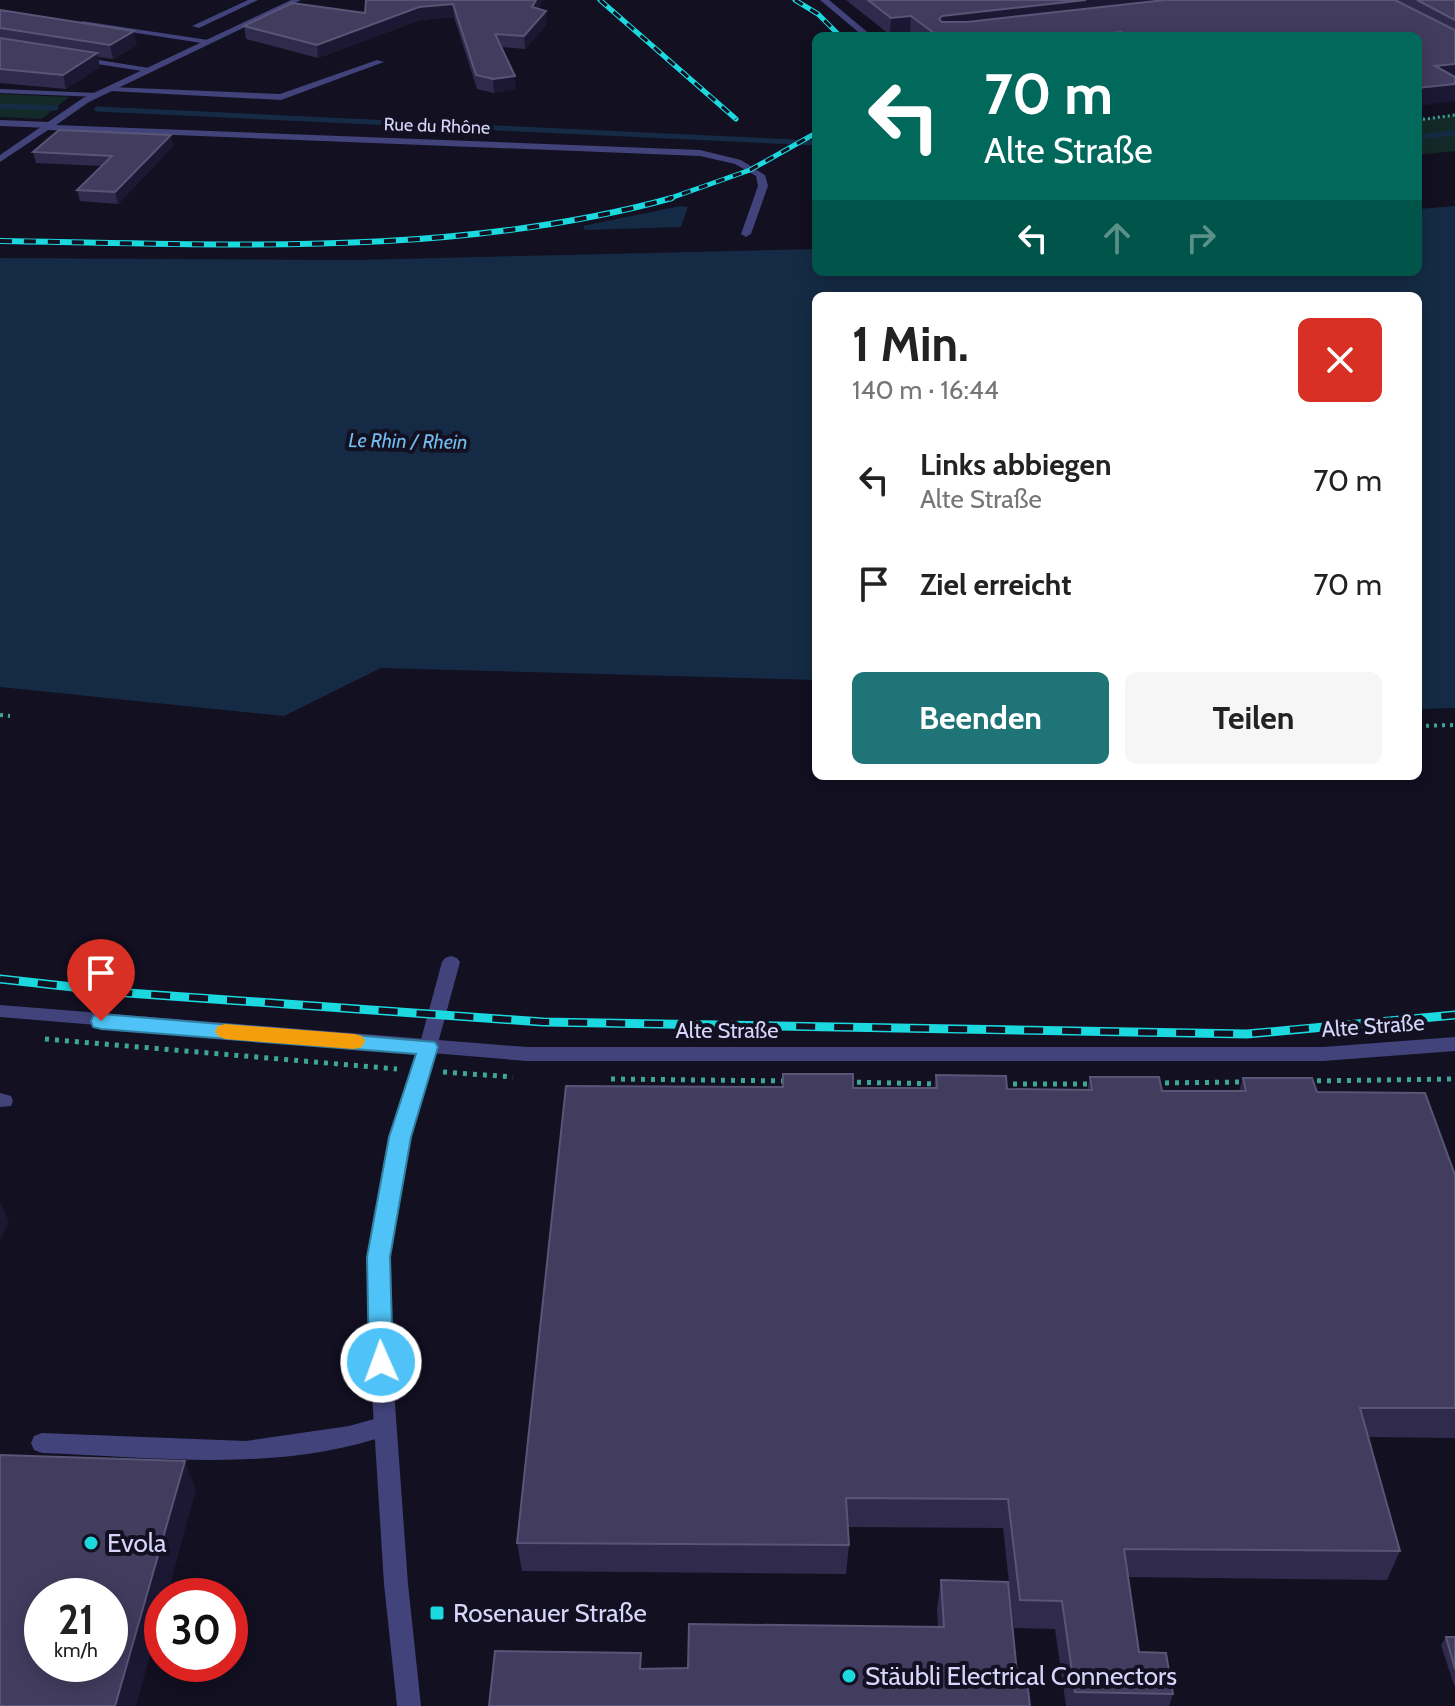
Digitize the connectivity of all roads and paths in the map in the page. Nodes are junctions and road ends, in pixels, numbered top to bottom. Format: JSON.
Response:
{"nodes":[{"id":1,"x":254,"y":0,"type":"edge"},
{"id":2,"x":297,"y":0,"type":"edge"},
{"id":3,"x":824,"y":0,"type":"edge"},
{"id":4,"x":85,"y":23,"type":"edge"},
{"id":5,"x":196,"y":26,"type":"dead end"},
{"id":6,"x":863,"y":32,"type":"edge"},
{"id":7,"x":208,"y":42,"type":"junction"},
{"id":8,"x":70,"y":58,"type":"edge"},
{"id":9,"x":380,"y":62,"type":"dead end"},
{"id":10,"x":149,"y":70,"type":"junction"},
{"id":11,"x":110,"y":89,"type":"junction"},
{"id":12,"x":0,"y":91,"type":"edge"},
{"id":13,"x":98,"y":95,"type":"junction"},
{"id":14,"x":1455,"y":115,"type":"edge"},
{"id":15,"x":1422,"y":119,"type":"edge"},
{"id":16,"x":0,"y":123,"type":"edge"},
{"id":17,"x":47,"y":126,"type":"junction"},
{"id":18,"x":2,"y":155,"type":"edge"},
{"id":19,"x":746,"y":234,"type":"dead end"},
{"id":20,"x":0,"y":715,"type":"edge"},
{"id":21,"x":10,"y":716,"type":"dead end"},
{"id":22,"x":1455,"y":725,"type":"edge"},
{"id":23,"x":1422,"y":726,"type":"edge"},
{"id":24,"x":451,"y":962,"type":"dead end"},
{"id":25,"x":0,"y":1011,"type":"edge"},
{"id":26,"x":1455,"y":1044,"type":"edge"},
{"id":27,"x":428,"y":1047,"type":"junction"},
{"id":28,"x":385,"y":1426,"type":"junction"},
{"id":29,"x":42,"y":1443,"type":"dead end"},
{"id":30,"x":409,"y":1706,"type":"edge"}],
"edges":[{"from":1,"to":5,"type":"street"},
{"from":2,"to":7,"type":"street"},
{"from":3,"to":6,"type":"street"},
{"from":4,"to":7,"type":"street"},
{"from":7,"to":10,"type":"street"},
{"from":8,"to":10,"type":"street"},
{"from":9,"to":11,"type":"street"},
{"from":10,"to":11,"type":"street"},
{"from":11,"to":13,"type":"street"},
{"from":12,"to":13,"type":"street"},
{"from":13,"to":17,"type":"street"},
{"from":14,"to":15,"type":"path"},
{"from":16,"to":17,"type":"street"},
{"from":17,"to":18,"type":"street"},
{"from":17,"to":19,"type":"street","name":"Rue du Rhône"},
{"from":20,"to":21,"type":"path"},
{"from":22,"to":23,"type":"path"},
{"from":24,"to":27,"type":"street"},
{"from":25,"to":27,"type":"street","name":"Alte Straße"},
{"from":26,"to":27,"type":"street","name":"Alte Straße"},
{"from":27,"to":28,"type":"street"},
{"from":28,"to":29,"type":"street"},
{"from":28,"to":30,"type":"street"}]}
